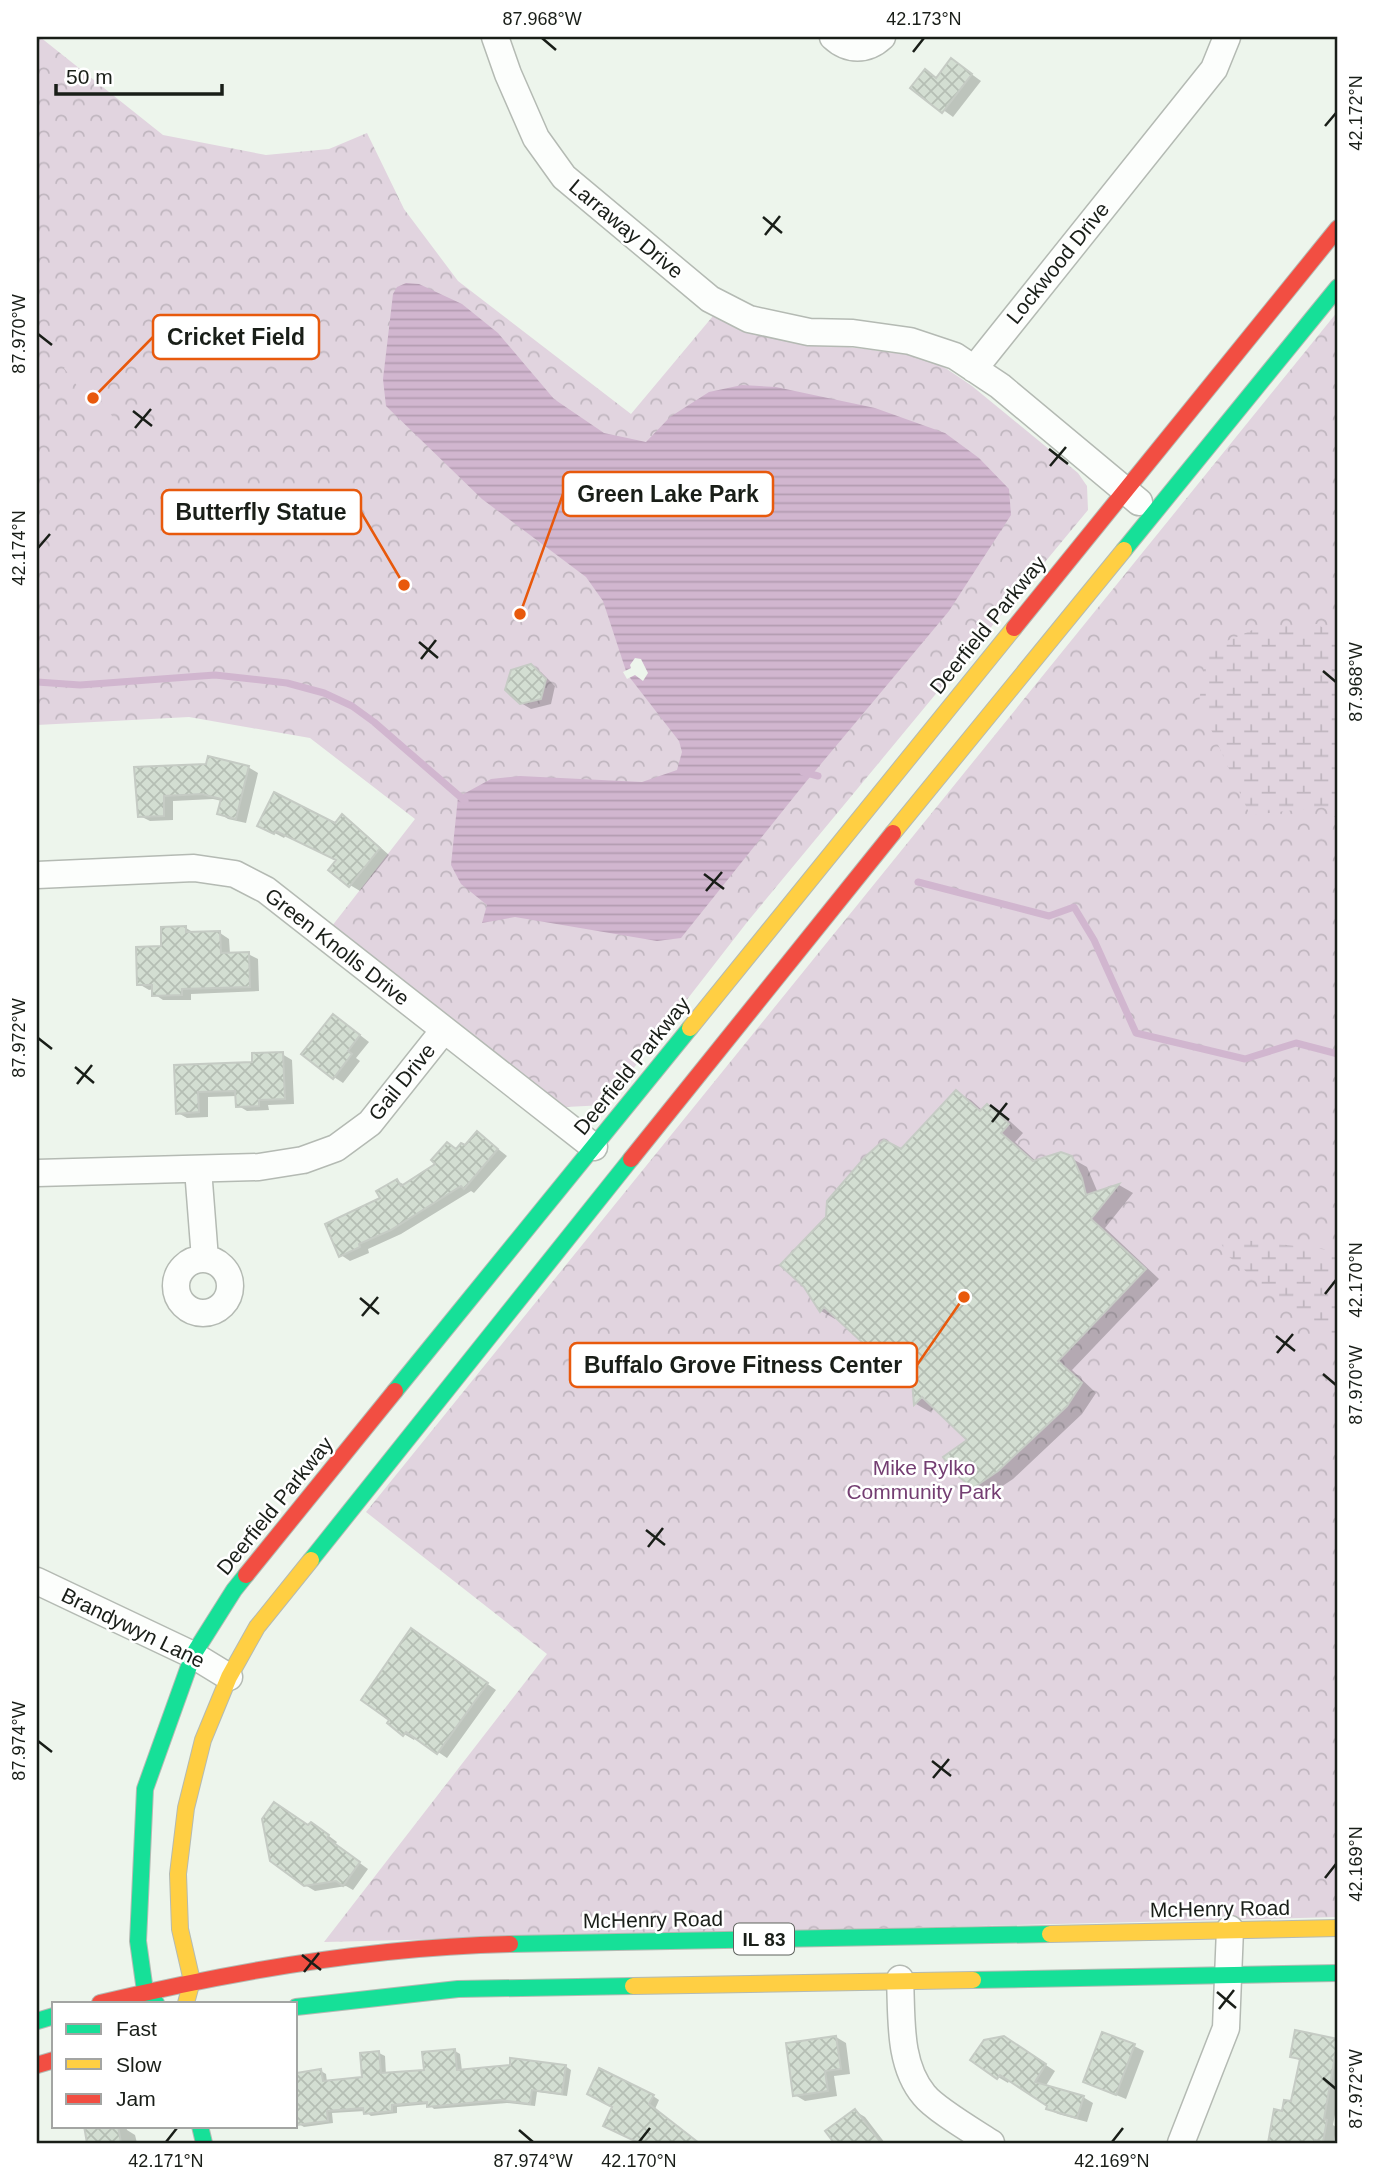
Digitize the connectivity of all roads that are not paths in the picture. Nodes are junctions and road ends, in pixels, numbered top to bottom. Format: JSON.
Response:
{"nodes":[{"id":1,"x":495,"y":37,"type":"edge"},
{"id":2,"x":833,"y":37,"type":"edge"},
{"id":3,"x":882,"y":37,"type":"edge"},
{"id":4,"x":1227,"y":37,"type":"edge"},
{"id":5,"x":1338,"y":228,"type":"edge"},
{"id":6,"x":1338,"y":287,"type":"edge"},
{"id":7,"x":974,"y":369,"type":"junction"},
{"id":8,"x":1124,"y":490,"type":"junction"},
{"id":9,"x":1154,"y":513,"type":"junction"},
{"id":10,"x":37,"y":875,"type":"edge"},
{"id":11,"x":444,"y":1030,"type":"junction"},
{"id":12,"x":594,"y":1147,"type":"junction"},
{"id":13,"x":198,"y":1169,"type":"junction"},
{"id":14,"x":37,"y":1173,"type":"edge"},
{"id":15,"x":205,"y":1259,"type":"dead end"},
{"id":16,"x":37,"y":1581,"type":"edge"},
{"id":17,"x":193,"y":1655,"type":"junction"},
{"id":18,"x":229,"y":1677,"type":"junction"},
{"id":19,"x":1338,"y":1928,"type":"edge"},
{"id":20,"x":1230,"y":1929,"type":"junction"},
{"id":21,"x":1338,"y":1973,"type":"edge"},
{"id":22,"x":1228,"y":1974,"type":"junction"},
{"id":23,"x":900,"y":1979,"type":"junction"},
{"id":24,"x":192,"y":1981,"type":"junction"},
{"id":25,"x":150,"y":1997,"type":"edge"},
{"id":26,"x":108,"y":2002,"type":"edge"},
{"id":27,"x":186,"y":2002,"type":"edge"},
{"id":28,"x":298,"y":2007,"type":"edge"},
{"id":29,"x":991,"y":2143,"type":"edge"},
{"id":30,"x":1181,"y":2143,"type":"edge"}],
"edges":[{"from":1,"to":7,"type":"street","name":"Larraway Drive"},
{"from":2,"to":3,"type":"street"},
{"from":4,"to":7,"type":"street","name":"Lockwood Drive"},
{"from":5,"to":8,"type":"main road","name":"Deerfield Parkway"},
{"from":6,"to":9,"type":"main road"},
{"from":7,"to":8,"type":"street"},
{"from":8,"to":9,"type":"street"},
{"from":8,"to":12,"type":"main road","name":"Deerfield Parkway"},
{"from":9,"to":18,"type":"main road"},
{"from":10,"to":11,"type":"street","name":"Green Knolls Drive"},
{"from":11,"to":12,"type":"street","name":"Green Knolls Drive"},
{"from":11,"to":13,"type":"street","name":"Gail Drive"},
{"from":12,"to":17,"type":"main road","name":"Deerfield Parkway"},
{"from":13,"to":14,"type":"street","name":"Gail Drive"},
{"from":13,"to":15,"type":"street"},
{"from":16,"to":17,"type":"street","name":"Brandywyn Lane"},
{"from":17,"to":18,"type":"street","name":"Brandywyn Lane"},
{"from":17,"to":25,"type":"main road","name":"Deerfield Parkway"},
{"from":18,"to":24,"type":"main road"},
{"from":19,"to":20,"type":"main road","name":"McHenry Road","number":"IL 83"},
{"from":20,"to":22,"type":"street"},
{"from":20,"to":24,"type":"main road","name":"McHenry Road","number":"IL 83"},
{"from":21,"to":22,"type":"main road","number":"IL 83"},
{"from":22,"to":23,"type":"main road","number":"IL 83"},
{"from":22,"to":30,"type":"street"},
{"from":23,"to":28,"type":"main road","number":"IL 83"},
{"from":23,"to":29,"type":"street"},
{"from":24,"to":25,"type":"main road","name":"McHenry Road","number":"IL 83"},
{"from":24,"to":27,"type":"main road"},
{"from":25,"to":26,"type":"main road","name":"McHenry Road","number":"IL 83"}]}
